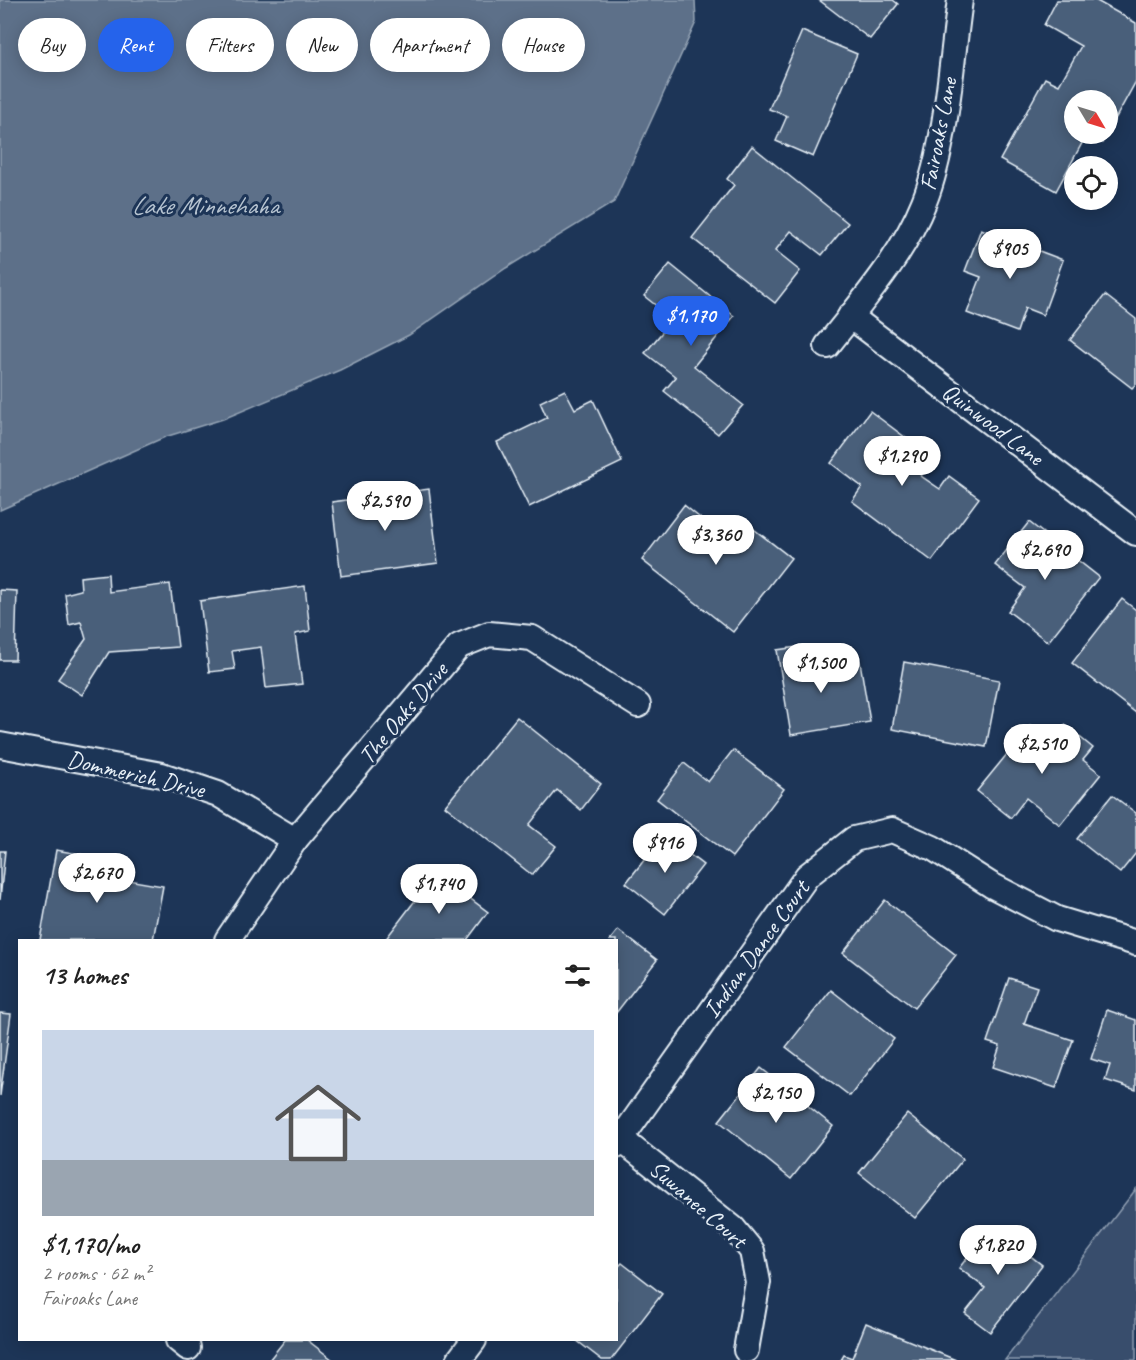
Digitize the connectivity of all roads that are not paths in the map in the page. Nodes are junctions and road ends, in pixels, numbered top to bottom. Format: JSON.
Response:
{"nodes":[{"id":1,"x":960,"y":0,"type":"edge"},
{"id":2,"x":850,"y":316,"type":"junction"},
{"id":3,"x":827,"y":346,"type":"dead end"},
{"id":4,"x":1136,"y":532,"type":"edge"},
{"id":5,"x":638,"y":705,"type":"dead end"},
{"id":6,"x":0,"y":745,"type":"edge"},
{"id":7,"x":295,"y":840,"type":"junction"},
{"id":8,"x":228,"y":939,"type":"edge"},
{"id":9,"x":1136,"y":943,"type":"edge"},
{"id":10,"x":619,"y":1143,"type":"edge"},
{"id":11,"x":473,"y":1341,"type":"edge"},
{"id":12,"x":746,"y":1350,"type":"dead end"},
{"id":13,"x":459,"y":1360,"type":"edge"}],
"edges":[{"from":1,"to":2,"type":"street","name":"Fairoaks Lane"},
{"from":2,"to":3,"type":"street","name":"Fairoaks Lane"},
{"from":2,"to":4,"type":"street","name":"Quinwood Lane"},
{"from":5,"to":7,"type":"street","name":"The Oaks Drive"},
{"from":6,"to":7,"type":"street","name":"Dommerich Drive"},
{"from":7,"to":8,"type":"street","name":"The Oaks Drive"},
{"from":9,"to":10,"type":"street","name":"Indian Dance Court"},
{"from":10,"to":12,"type":"street","name":"Suwanee Court"},
{"from":11,"to":13,"type":"street"}]}
